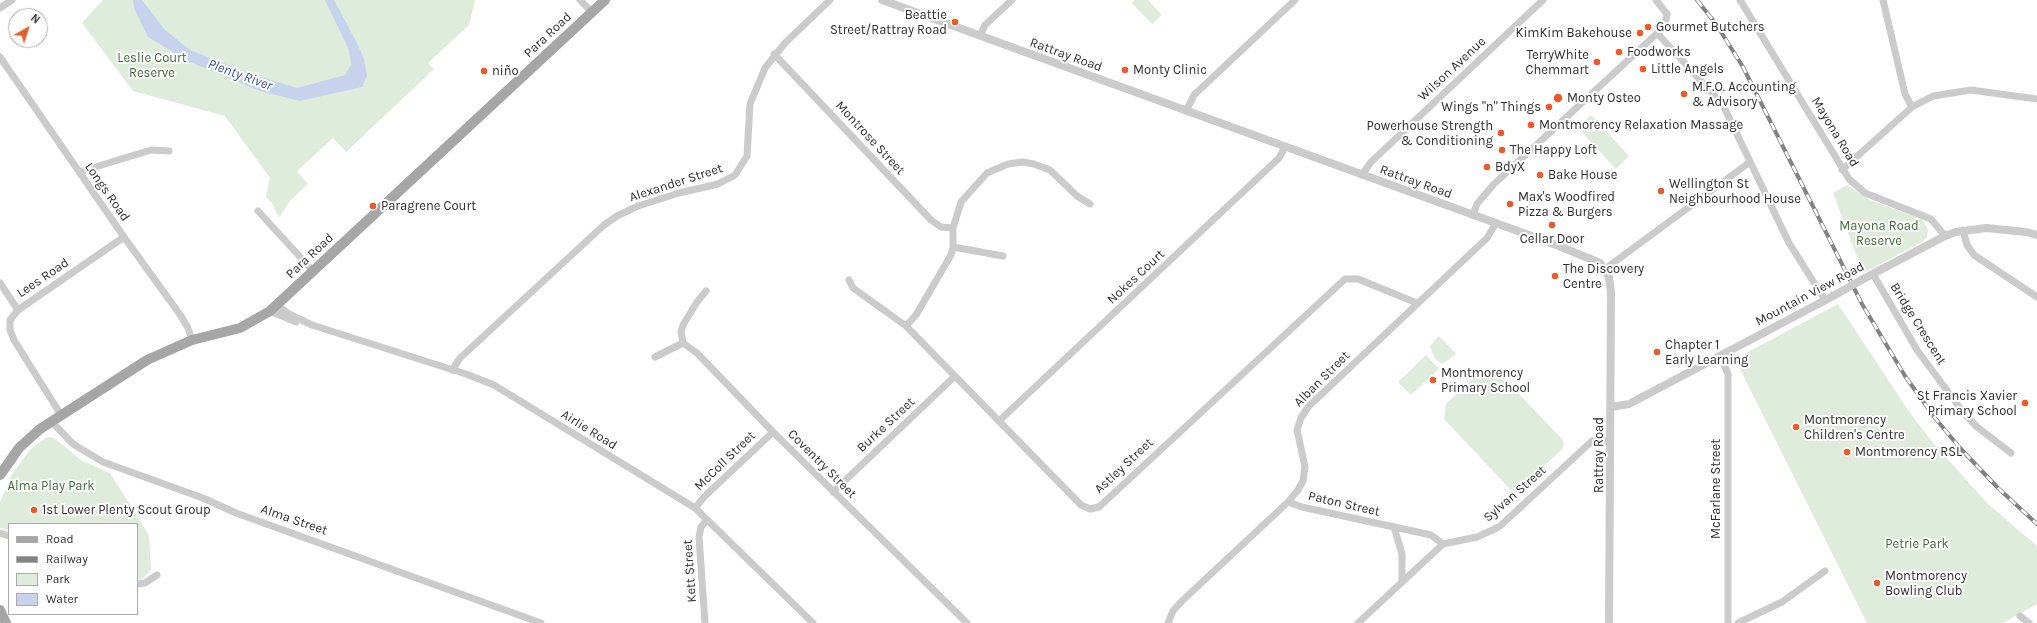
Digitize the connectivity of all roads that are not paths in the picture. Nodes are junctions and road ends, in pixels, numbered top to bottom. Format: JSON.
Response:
{"nodes":[{"id":1,"x":12,"y":0,"type":"edge"},
{"id":2,"x":580,"y":0,"type":"edge"},
{"id":3,"x":605,"y":0,"type":"edge"},
{"id":4,"x":830,"y":0,"type":"edge"},
{"id":5,"x":882,"y":0,"type":"edge"},
{"id":6,"x":1012,"y":0,"type":"edge"},
{"id":7,"x":1295,"y":0,"type":"edge"},
{"id":8,"x":1543,"y":0,"type":"edge"},
{"id":9,"x":1656,"y":0,"type":"edge"},
{"id":10,"x":1740,"y":0,"type":"edge"},
{"id":11,"x":1883,"y":0,"type":"edge"},
{"id":12,"x":0,"y":8,"type":"edge"},
{"id":13,"x":592,"y":12,"type":"junction"},
{"id":14,"x":1658,"y":33,"type":"junction"},
{"id":15,"x":980,"y":36,"type":"junction"},
{"id":16,"x":774,"y":54,"type":"junction"},
{"id":17,"x":0,"y":57,"type":"edge"},
{"id":18,"x":2037,"y":99,"type":"edge"},
{"id":19,"x":1912,"y":107,"type":"junction"},
{"id":20,"x":1186,"y":111,"type":"junction"},
{"id":21,"x":1285,"y":147,"type":"junction"},
{"id":22,"x":169,"y":151,"type":"dead end"},
{"id":23,"x":1750,"y":162,"type":"junction"},
{"id":24,"x":1842,"y":170,"type":"junction"},
{"id":25,"x":79,"y":172,"type":"junction"},
{"id":26,"x":1362,"y":175,"type":"junction"},
{"id":27,"x":1090,"y":204,"type":"dead end"},
{"id":28,"x":258,"y":211,"type":"dead end"},
{"id":29,"x":1473,"y":215,"type":"junction"},
{"id":30,"x":1496,"y":223,"type":"junction"},
{"id":31,"x":953,"y":228,"type":"junction"},
{"id":32,"x":2037,"y":229,"type":"edge"},
{"id":33,"x":1963,"y":230,"type":"junction"},
{"id":34,"x":2026,"y":232,"type":"junction"},
{"id":35,"x":2037,"y":235,"type":"edge"},
{"id":36,"x":1945,"y":236,"type":"junction"},
{"id":37,"x":124,"y":237,"type":"junction"},
{"id":38,"x":954,"y":247,"type":"junction"},
{"id":39,"x":1003,"y":256,"type":"dead end"},
{"id":40,"x":1605,"y":269,"type":"junction"},
{"id":41,"x":313,"y":271,"type":"junction"},
{"id":42,"x":1874,"y":274,"type":"junction"},
{"id":43,"x":849,"y":280,"type":"dead end"},
{"id":44,"x":0,"y":284,"type":"edge"},
{"id":45,"x":706,"y":291,"type":"dead end"},
{"id":46,"x":2037,"y":297,"type":"edge"},
{"id":47,"x":1825,"y":300,"type":"junction"},
{"id":48,"x":1417,"y":303,"type":"junction"},
{"id":49,"x":274,"y":308,"type":"junction"},
{"id":50,"x":18,"y":310,"type":"junction"},
{"id":51,"x":906,"y":326,"type":"junction"},
{"id":52,"x":192,"y":340,"type":"junction"},
{"id":53,"x":683,"y":343,"type":"junction"},
{"id":54,"x":1720,"y":356,"type":"junction"},
{"id":55,"x":655,"y":357,"type":"dead end"},
{"id":56,"x":452,"y":370,"type":"junction"},
{"id":57,"x":955,"y":376,"type":"junction"},
{"id":58,"x":1611,"y":407,"type":"junction"},
{"id":59,"x":61,"y":415,"type":"junction"},
{"id":60,"x":51,"y":421,"type":"junction"},
{"id":61,"x":999,"y":421,"type":"junction"},
{"id":62,"x":773,"y":432,"type":"junction"},
{"id":63,"x":1610,"y":440,"type":"junction"},
{"id":64,"x":2011,"y":453,"type":"dead end"},
{"id":65,"x":0,"y":475,"type":"edge"},
{"id":66,"x":833,"y":492,"type":"junction"},
{"id":67,"x":1288,"y":502,"type":"junction"},
{"id":68,"x":695,"y":508,"type":"junction"},
{"id":69,"x":707,"y":520,"type":"junction"},
{"id":70,"x":1394,"y":527,"type":"junction"},
{"id":71,"x":1443,"y":544,"type":"junction"},
{"id":72,"x":1825,"y":570,"type":"dead end"},
{"id":73,"x":156,"y":575,"type":"dead end"},
{"id":74,"x":1402,"y":582,"type":"junction"},
{"id":75,"x":138,"y":584,"type":"edge"},
{"id":76,"x":0,"y":610,"type":"edge"},
{"id":77,"x":2020,"y":616,"type":"dead end"},
{"id":78,"x":0,"y":618,"type":"edge"},
{"id":79,"x":1,"y":623,"type":"edge"},
{"id":80,"x":6,"y":623,"type":"edge"},
{"id":81,"x":541,"y":623,"type":"edge"},
{"id":82,"x":705,"y":623,"type":"edge"},
{"id":83,"x":813,"y":623,"type":"edge"},
{"id":84,"x":967,"y":623,"type":"edge"},
{"id":85,"x":1168,"y":623,"type":"edge"},
{"id":86,"x":1358,"y":623,"type":"edge"},
{"id":87,"x":1609,"y":623,"type":"edge"},
{"id":88,"x":1728,"y":623,"type":"edge"},
{"id":89,"x":1738,"y":623,"type":"edge"},
{"id":90,"x":2029,"y":623,"type":"edge"}],
"edges":[{"from":1,"to":12,"type":"street"},
{"from":2,"to":13,"type":"street"},
{"from":3,"to":13,"type":"main road","name":"Para Road"},
{"from":4,"to":16,"type":"street","name":"Alexander Street"},
{"from":5,"to":15,"type":"street","name":"Rattray Road"},
{"from":6,"to":15,"type":"street"},
{"from":7,"to":20,"type":"street"},
{"from":8,"to":26,"type":"street","name":"Wilson Avenue"},
{"from":9,"to":14,"type":"street"},
{"from":10,"to":24,"type":"street","name":"Mayona Road"},
{"from":11,"to":19,"type":"street"},
{"from":13,"to":41,"type":"main road","name":"Para Road"},
{"from":14,"to":23,"type":"street"},
{"from":14,"to":29,"type":"street"},
{"from":15,"to":20,"type":"street","name":"Rattray Road"},
{"from":16,"to":31,"type":"street","name":"Montrose Street"},
{"from":16,"to":56,"type":"street","name":"Alexander Street"},
{"from":17,"to":25,"type":"street","name":"Longs Road"},
{"from":18,"to":19,"type":"street"},
{"from":19,"to":24,"type":"street"},
{"from":20,"to":21,"type":"street","name":"Rattray Road"},
{"from":21,"to":26,"type":"street","name":"Rattray Road"},
{"from":21,"to":61,"type":"street","name":"Nokes Court"},
{"from":22,"to":25,"type":"street"},
{"from":23,"to":40,"type":"street"},
{"from":23,"to":47,"type":"street"},
{"from":24,"to":36,"type":"street","name":"Mayona Road"},
{"from":25,"to":37,"type":"street","name":"Longs Road"},
{"from":26,"to":29,"type":"street","name":"Rattray Road"},
{"from":27,"to":31,"type":"street"},
{"from":28,"to":41,"type":"street"},
{"from":29,"to":30,"type":"street","name":"Rattray Road"},
{"from":30,"to":40,"type":"street","name":"Rattray Road"},
{"from":30,"to":48,"type":"street","name":"Alban Street"},
{"from":31,"to":38,"type":"street"},
{"from":32,"to":34,"type":"street","name":"Mountain View Road"},
{"from":33,"to":34,"type":"street","name":"Mountain View Road"},
{"from":33,"to":36,"type":"street","name":"Mountain View Road"},
{"from":33,"to":46,"type":"street"},
{"from":34,"to":35,"type":"street","name":"Mountain View Road"},
{"from":36,"to":42,"type":"street","name":"Mountain View Road"},
{"from":37,"to":50,"type":"street","name":"Lees Road"},
{"from":37,"to":52,"type":"street","name":"Longs Road"},
{"from":38,"to":39,"type":"street"},
{"from":38,"to":51,"type":"street"},
{"from":40,"to":58,"type":"street","name":"Rattray Road"},
{"from":41,"to":49,"type":"main road","name":"Para Road"},
{"from":42,"to":47,"type":"street","name":"Mountain View Road","bridge":true},
{"from":42,"to":64,"type":"street","name":"Bridge Crescent"},
{"from":43,"to":51,"type":"street","name":"Astley Street"},
{"from":44,"to":50,"type":"street"},
{"from":45,"to":53,"type":"street"},
{"from":47,"to":54,"type":"street","name":"Mountain View Road"},
{"from":48,"to":61,"type":"street","name":"Astley Street"},
{"from":48,"to":67,"type":"street","name":"Alban Street"},
{"from":49,"to":52,"type":"main road","name":"Para Road"},
{"from":49,"to":56,"type":"street","name":"Airlie Road"},
{"from":50,"to":59,"type":"street","name":"Lees Road"},
{"from":51,"to":57,"type":"street","name":"Astley Street"},
{"from":52,"to":59,"type":"main road","name":"Para Road"},
{"from":53,"to":55,"type":"street"},
{"from":53,"to":62,"type":"street","name":"Coventry Street"},
{"from":54,"to":58,"type":"street","name":"Mountain View Road"},
{"from":54,"to":88,"type":"street","name":"McFarlane Street"},
{"from":56,"to":68,"type":"street","name":"Airlie Road"},
{"from":57,"to":61,"type":"street","name":"Astley Street"},
{"from":57,"to":66,"type":"street","name":"Burke Street"},
{"from":58,"to":63,"type":"street","name":"Rattray Road"},
{"from":59,"to":60,"type":"main road","name":"Para Road"},
{"from":60,"to":65,"type":"main road","name":"Para Road"},
{"from":60,"to":81,"type":"street","name":"Alma Street"},
{"from":62,"to":66,"type":"street","name":"Coventry Street"},
{"from":62,"to":68,"type":"street","name":"McColl Street"},
{"from":63,"to":71,"type":"street","name":"Sylvan Street"},
{"from":63,"to":87,"type":"street","name":"Rattray Road"},
{"from":66,"to":84,"type":"street","name":"Coventry Street"},
{"from":67,"to":70,"type":"street","name":"Paton Street"},
{"from":67,"to":85,"type":"street","name":"Alban Street"},
{"from":68,"to":69,"type":"street","name":"Airlie Road"},
{"from":69,"to":82,"type":"street","name":"Kett Street"},
{"from":69,"to":83,"type":"street","name":"Airlie Road"},
{"from":70,"to":71,"type":"street","name":"Paton Street"},
{"from":70,"to":74,"type":"street","name":"Paton Street"},
{"from":71,"to":74,"type":"street"},
{"from":72,"to":89,"type":"street"},
{"from":73,"to":75,"type":"street"},
{"from":74,"to":86,"type":"street"},
{"from":76,"to":80,"type":"main road"},
{"from":77,"to":90,"type":"street"},
{"from":78,"to":79,"type":"main road"}]}
